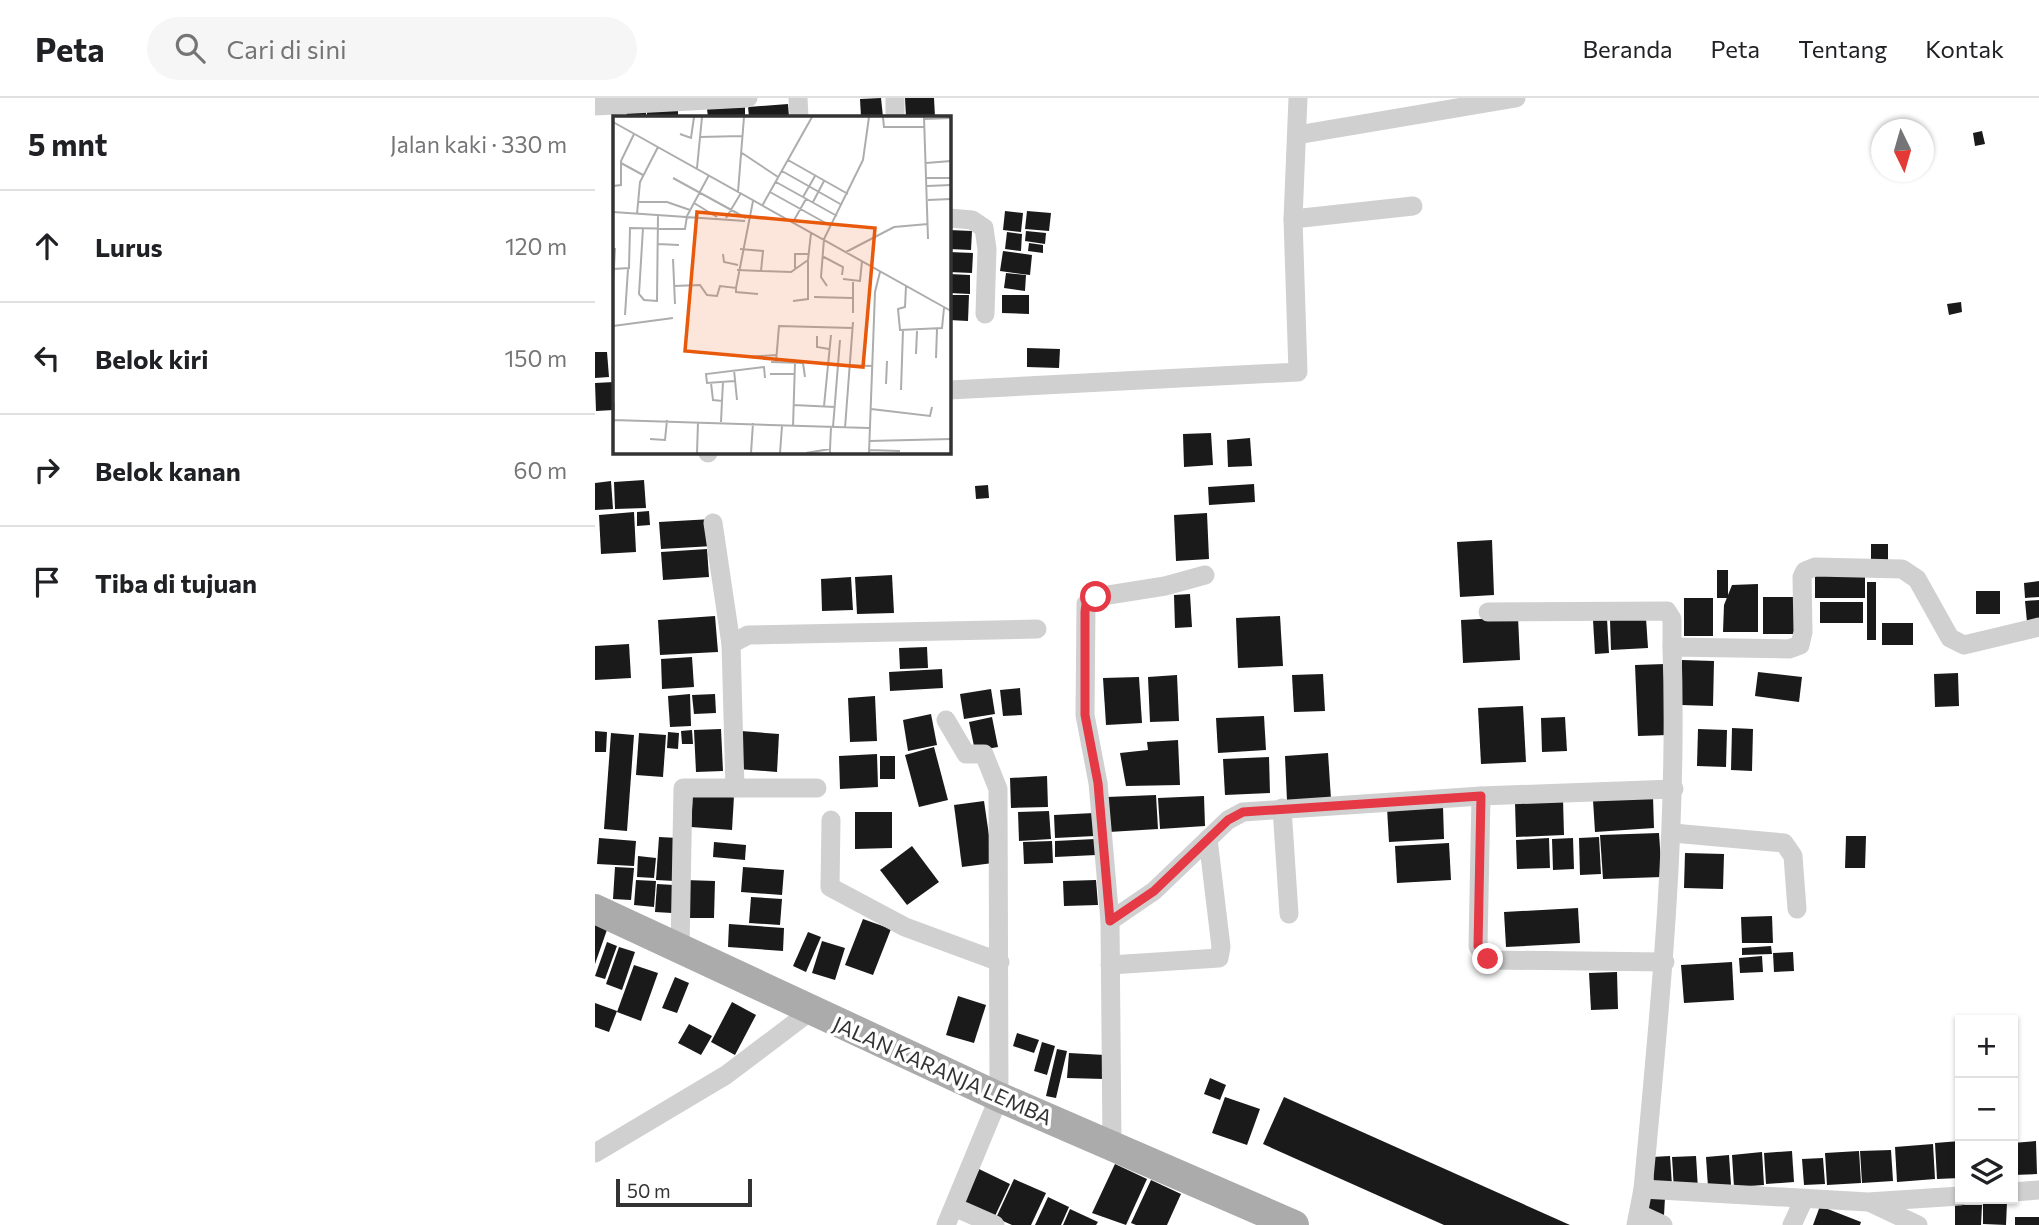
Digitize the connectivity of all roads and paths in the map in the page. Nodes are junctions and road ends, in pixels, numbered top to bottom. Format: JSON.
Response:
{"nodes":[{"id":1,"x":748,"y":98,"type":"edge"},
{"id":2,"x":798,"y":98,"type":"edge"},
{"id":3,"x":895,"y":98,"type":"edge"},
{"id":4,"x":1298,"y":98,"type":"edge"},
{"id":5,"x":1516,"y":98,"type":"edge"},
{"id":6,"x":697,"y":105,"type":"edge"},
{"id":7,"x":595,"y":106,"type":"edge"},
{"id":8,"x":799,"y":116,"type":"edge"},
{"id":9,"x":895,"y":116,"type":"edge"},
{"id":10,"x":1297,"y":135,"type":"junction"},
{"id":11,"x":1413,"y":206,"type":"dead end"},
{"id":12,"x":950,"y":218,"type":"edge"},
{"id":13,"x":1293,"y":219,"type":"junction"},
{"id":14,"x":985,"y":314,"type":"dead end"},
{"id":15,"x":950,"y":390,"type":"edge"},
{"id":16,"x":713,"y":523,"type":"dead end"},
{"id":17,"x":1205,"y":575,"type":"dead end"},
{"id":18,"x":1488,"y":612,"type":"dead end"},
{"id":19,"x":2039,"y":627,"type":"edge"},
{"id":20,"x":1037,"y":629,"type":"dead end"},
{"id":21,"x":731,"y":644,"type":"junction"},
{"id":22,"x":1672,"y":647,"type":"junction"},
{"id":23,"x":946,"y":720,"type":"dead end"},
{"id":24,"x":735,"y":788,"type":"junction"},
{"id":25,"x":817,"y":788,"type":"dead end"},
{"id":26,"x":1674,"y":789,"type":"junction"},
{"id":27,"x":1481,"y":796,"type":"junction"},
{"id":28,"x":1282,"y":808,"type":"junction"},
{"id":29,"x":831,"y":820,"type":"dead end"},
{"id":30,"x":1673,"y":833,"type":"junction"},
{"id":31,"x":1208,"y":839,"type":"junction"},
{"id":32,"x":595,"y":909,"type":"edge"},
{"id":33,"x":1797,"y":909,"type":"dead end"},
{"id":34,"x":1289,"y":915,"type":"dead end"},
{"id":35,"x":1110,"y":921,"type":"junction"},
{"id":36,"x":680,"y":948,"type":"junction"},
{"id":37,"x":1000,"y":962,"type":"junction"},
{"id":38,"x":1665,"y":962,"type":"junction"},
{"id":39,"x":1110,"y":965,"type":"junction"},
{"id":40,"x":811,"y":1010,"type":"junction"},
{"id":41,"x":999,"y":1097,"type":"junction"},
{"id":42,"x":1112,"y":1145,"type":"junction"},
{"id":43,"x":595,"y":1153,"type":"edge"},
{"id":44,"x":1643,"y":1189,"type":"junction"},
{"id":45,"x":2039,"y":1191,"type":"edge"},
{"id":46,"x":2018,"y":1192,"type":"edge"},
{"id":47,"x":1955,"y":1196,"type":"edge"},
{"id":48,"x":1804,"y":1199,"type":"junction"},
{"id":49,"x":1868,"y":1202,"type":"junction"},
{"id":50,"x":950,"y":1216,"type":"edge"},
{"id":51,"x":1255,"y":1217,"type":"edge"},
{"id":52,"x":1637,"y":1220,"type":"edge"},
{"id":53,"x":995,"y":1225,"type":"edge"},
{"id":54,"x":1294,"y":1225,"type":"edge"},
{"id":55,"x":1663,"y":1225,"type":"edge"},
{"id":56,"x":1791,"y":1225,"type":"edge"},
{"id":57,"x":1918,"y":1225,"type":"edge"}],
"edges":[{"from":1,"to":6,"type":"street"},
{"from":2,"to":8,"type":"street"},
{"from":3,"to":9,"type":"street"},
{"from":4,"to":10,"type":"street"},
{"from":5,"to":10,"type":"street"},
{"from":6,"to":7,"type":"street"},
{"from":10,"to":13,"type":"street"},
{"from":11,"to":13,"type":"street"},
{"from":12,"to":14,"type":"street"},
{"from":13,"to":15,"type":"street"},
{"from":16,"to":21,"type":"street"},
{"from":17,"to":35,"type":"street"},
{"from":18,"to":22,"type":"street"},
{"from":19,"to":22,"type":"street"},
{"from":20,"to":21,"type":"street"},
{"from":21,"to":24,"type":"street"},
{"from":22,"to":26,"type":"street"},
{"from":23,"to":37,"type":"street"},
{"from":24,"to":25,"type":"street"},
{"from":24,"to":36,"type":"street"},
{"from":26,"to":27,"type":"street"},
{"from":26,"to":30,"type":"street"},
{"from":27,"to":28,"type":"street"},
{"from":27,"to":38,"type":"street"},
{"from":28,"to":31,"type":"street"},
{"from":28,"to":34,"type":"street"},
{"from":29,"to":37,"type":"street"},
{"from":30,"to":33,"type":"street"},
{"from":30,"to":38,"type":"street"},
{"from":31,"to":35,"type":"street"},
{"from":31,"to":39,"type":"street"},
{"from":32,"to":36,"type":"main road","name":"JALAN KARANJA LEMBA"},
{"from":35,"to":39,"type":"street"},
{"from":36,"to":40,"type":"main road","name":"JALAN KARANJA LEMBA"},
{"from":37,"to":41,"type":"street"},
{"from":38,"to":44,"type":"street"},
{"from":39,"to":42,"type":"street"},
{"from":40,"to":41,"type":"main road","name":"JALAN KARANJA LEMBA"},
{"from":40,"to":43,"type":"street"},
{"from":41,"to":42,"type":"main road","name":"JALAN KARANJA LEMBA"},
{"from":41,"to":50,"type":"street"},
{"from":42,"to":51,"type":"main road","name":"JALAN KARANJA LEMBA"},
{"from":44,"to":48,"type":"street"},
{"from":44,"to":52,"type":"street"},
{"from":45,"to":46,"type":"street"},
{"from":47,"to":49,"type":"street"},
{"from":48,"to":49,"type":"street"},
{"from":48,"to":56,"type":"street"},
{"from":49,"to":57,"type":"street"},
{"from":50,"to":53,"type":"street"},
{"from":51,"to":54,"type":"main road","name":"JALAN KARANJA LEMBA"},
{"from":52,"to":55,"type":"street"}]}
